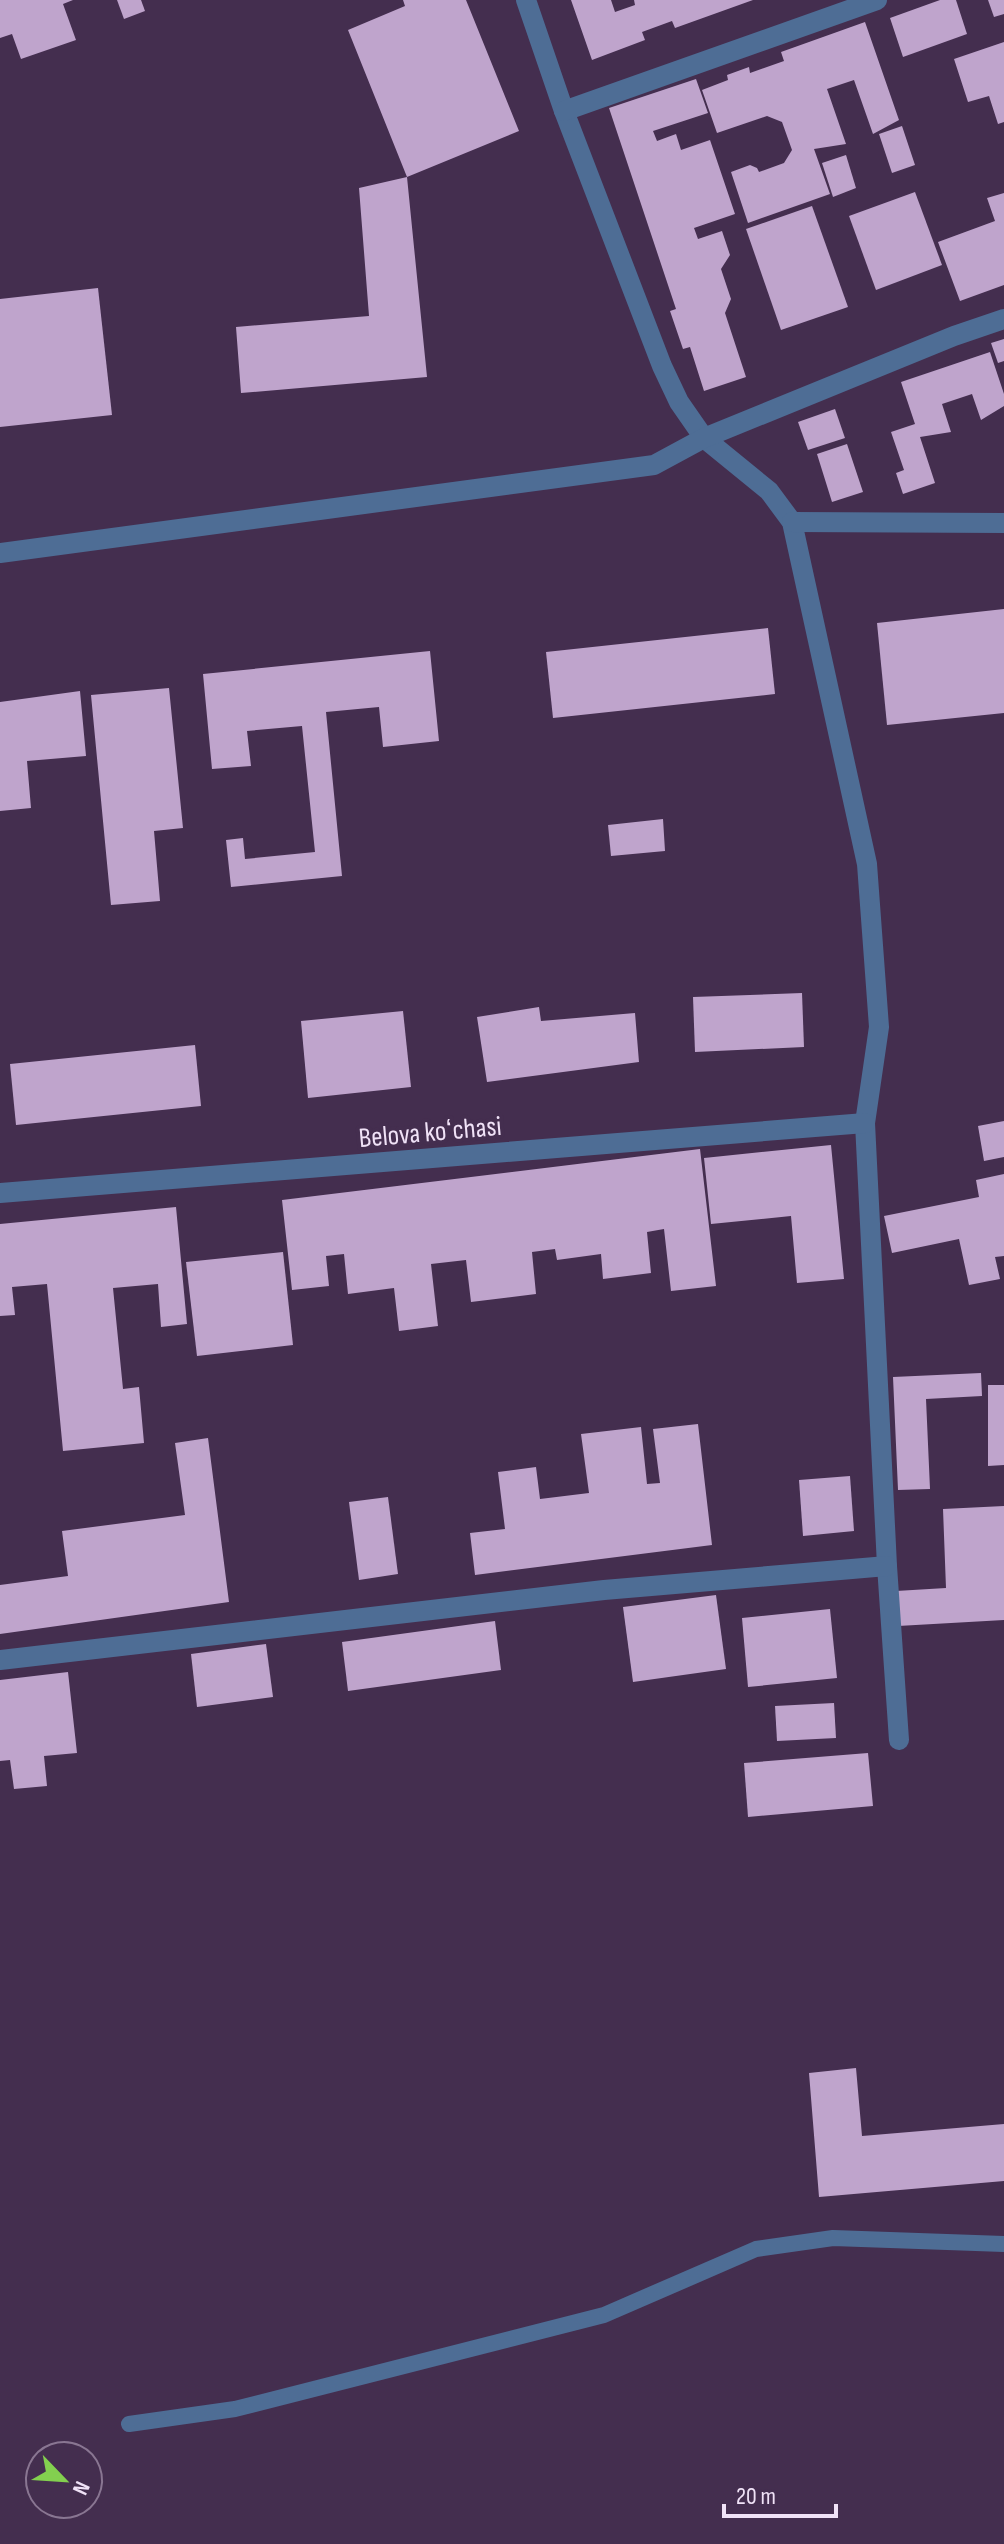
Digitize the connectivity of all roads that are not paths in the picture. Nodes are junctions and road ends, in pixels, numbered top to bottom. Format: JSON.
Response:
{"nodes":[{"id":1,"x":526,"y":0,"type":"edge"},
{"id":2,"x":877,"y":0,"type":"edge"},
{"id":3,"x":564,"y":111,"type":"junction"},
{"id":4,"x":1004,"y":319,"type":"edge"},
{"id":5,"x":704,"y":438,"type":"junction"},
{"id":6,"x":792,"y":522,"type":"junction"},
{"id":7,"x":1004,"y":523,"type":"edge"},
{"id":8,"x":0,"y":553,"type":"edge"},
{"id":9,"x":865,"y":1123,"type":"junction"},
{"id":10,"x":0,"y":1193,"type":"edge"},
{"id":11,"x":887,"y":1566,"type":"junction"},
{"id":12,"x":0,"y":1660,"type":"edge"},
{"id":13,"x":899,"y":1740,"type":"dead end"},
{"id":14,"x":1004,"y":2244,"type":"edge"},
{"id":15,"x":129,"y":2424,"type":"dead end"}],
"edges":[{"from":1,"to":3,"type":"street"},
{"from":2,"to":3,"type":"street"},
{"from":3,"to":5,"type":"street"},
{"from":4,"to":5,"type":"street"},
{"from":5,"to":6,"type":"street"},
{"from":5,"to":8,"type":"street"},
{"from":6,"to":7,"type":"street"},
{"from":6,"to":9,"type":"street"},
{"from":9,"to":10,"type":"street","name":"Belova koʻchasi"},
{"from":9,"to":11,"type":"street"},
{"from":11,"to":12,"type":"street"},
{"from":11,"to":13,"type":"street"},
{"from":14,"to":15,"type":"lane"}]}
